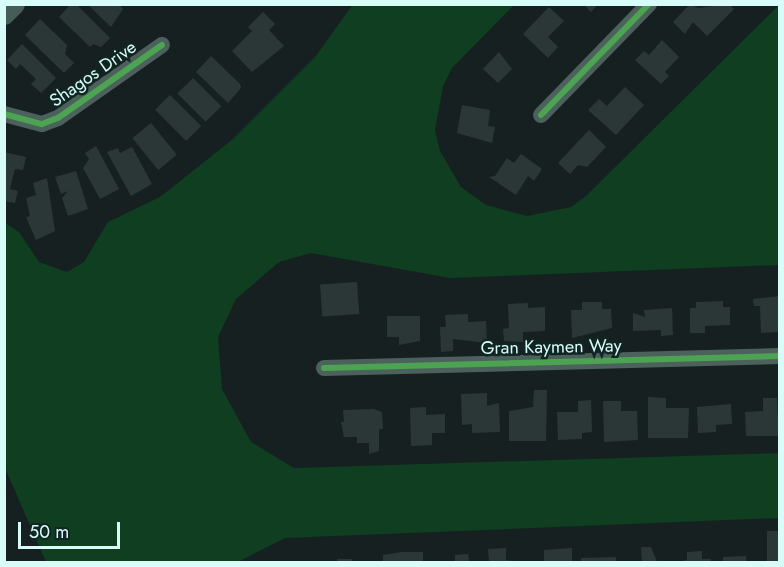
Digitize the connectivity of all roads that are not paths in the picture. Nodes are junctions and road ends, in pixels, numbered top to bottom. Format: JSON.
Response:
{"nodes":[{"id":1,"x":14,"y":4,"type":"edge"},
{"id":2,"x":649,"y":4,"type":"edge"},
{"id":3,"x":4,"y":14,"type":"edge"},
{"id":4,"x":162,"y":45,"type":"dead end"},
{"id":5,"x":4,"y":114,"type":"edge"},
{"id":6,"x":541,"y":115,"type":"dead end"},
{"id":7,"x":780,"y":356,"type":"edge"},
{"id":8,"x":324,"y":368,"type":"dead end"}],
"edges":[{"from":1,"to":3,"type":"main road"},
{"from":2,"to":6,"type":"street"},
{"from":4,"to":5,"type":"street","name":"Shagos Drive"},
{"from":7,"to":8,"type":"street","name":"Gran Kaymen Way"}]}
